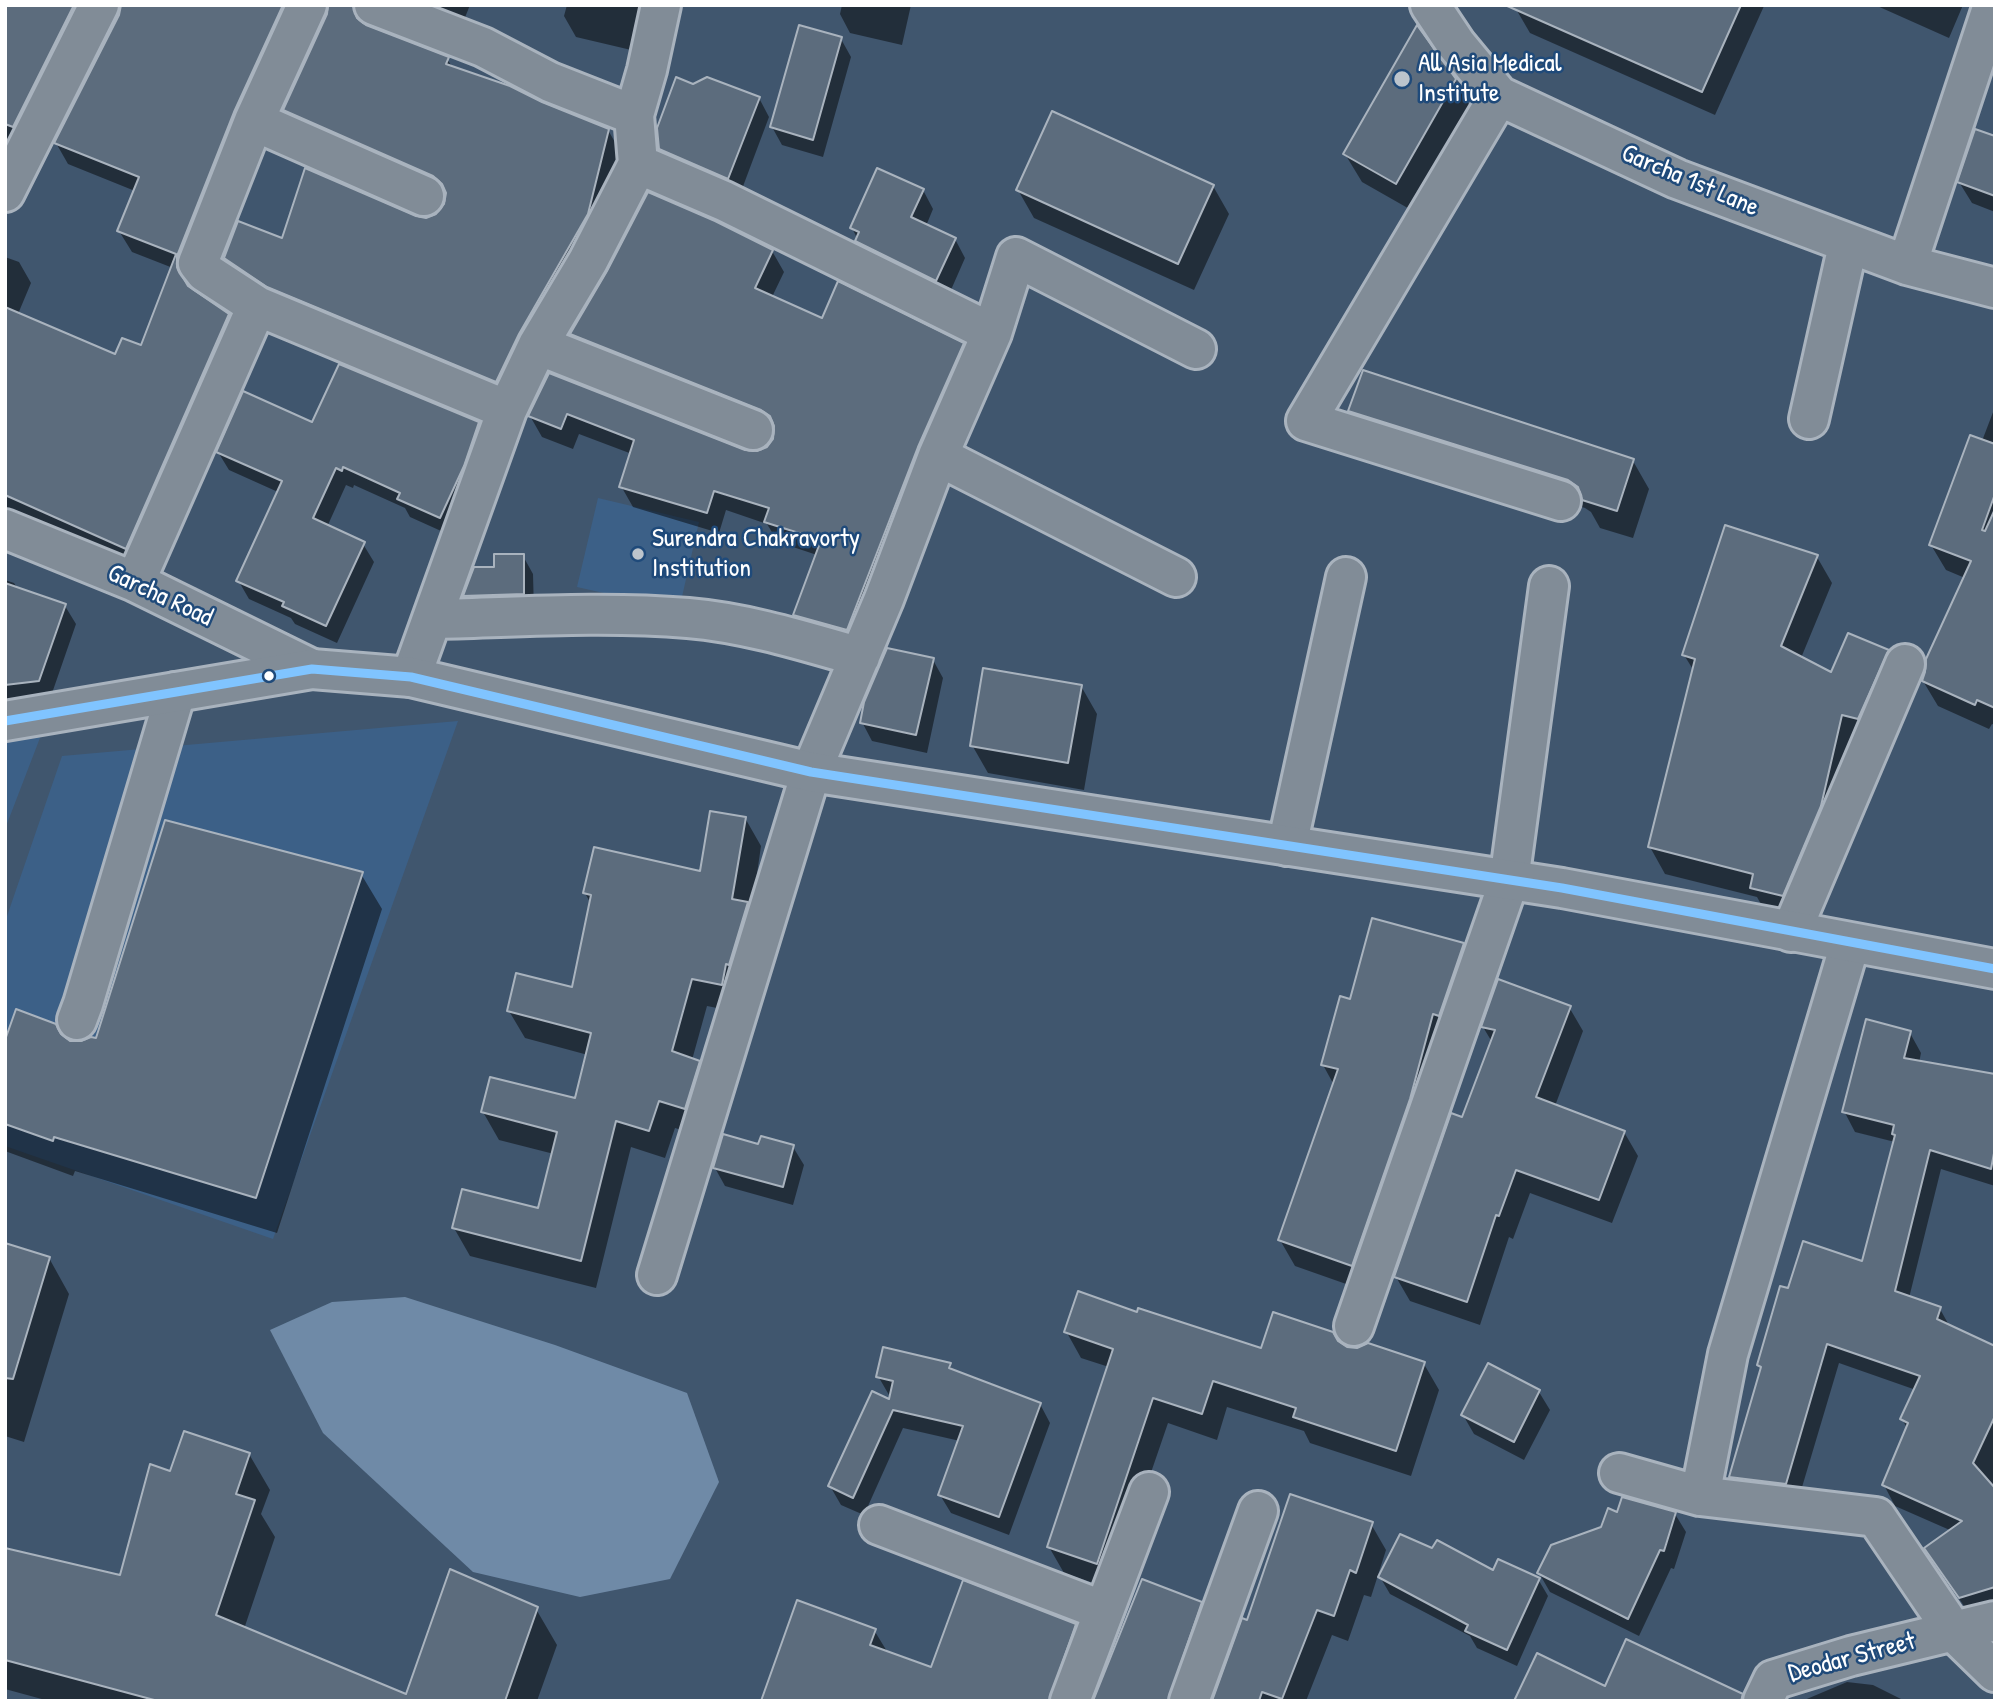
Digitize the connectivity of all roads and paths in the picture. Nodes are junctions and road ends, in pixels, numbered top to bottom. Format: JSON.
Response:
{"nodes":[{"id":1,"x":99,"y":5,"type":"edge"},
{"id":2,"x":307,"y":5,"type":"edge"},
{"id":3,"x":374,"y":5,"type":"edge"},
{"id":4,"x":661,"y":5,"type":"edge"},
{"id":5,"x":1430,"y":5,"type":"edge"},
{"id":6,"x":1993,"y":5,"type":"edge"},
{"id":7,"x":1499,"y":96,"type":"junction"},
{"id":8,"x":634,"y":115,"type":"junction"},
{"id":9,"x":254,"y":121,"type":"junction"},
{"id":10,"x":638,"y":164,"type":"junction"},
{"id":11,"x":11,"y":168,"type":"edge"},
{"id":12,"x":425,"y":196,"type":"dead end"},
{"id":13,"x":1848,"y":245,"type":"junction"},
{"id":14,"x":1907,"y":265,"type":"junction"},
{"id":15,"x":1995,"y":288,"type":"edge"},
{"id":16,"x":257,"y":306,"type":"junction"},
{"id":17,"x":992,"y":333,"type":"junction"},
{"id":18,"x":538,"y":345,"type":"junction"},
{"id":19,"x":1196,"y":349,"type":"dead end"},
{"id":20,"x":507,"y":410,"type":"junction"},
{"id":21,"x":1809,"y":419,"type":"dead end"},
{"id":22,"x":753,"y":430,"type":"dead end"},
{"id":23,"x":938,"y":456,"type":"junction"},
{"id":24,"x":1561,"y":501,"type":"dead end"},
{"id":25,"x":5,"y":529,"type":"edge"},
{"id":26,"x":1176,"y":577,"type":"dead end"},
{"id":27,"x":1346,"y":577,"type":"dead end"},
{"id":28,"x":135,"y":582,"type":"junction"},
{"id":29,"x":1549,"y":586,"type":"dead end"},
{"id":30,"x":432,"y":619,"type":"junction"},
{"id":31,"x":860,"y":657,"type":"junction"},
{"id":32,"x":1905,"y":664,"type":"dead end"},
{"id":33,"x":312,"y":669,"type":"junction"},
{"id":34,"x":411,"y":677,"type":"junction"},
{"id":35,"x":176,"y":692,"type":"junction"},
{"id":36,"x":5,"y":721,"type":"edge"},
{"id":37,"x":811,"y":772,"type":"junction"},
{"id":38,"x":1287,"y":846,"type":"junction"},
{"id":39,"x":1510,"y":881,"type":"junction"},
{"id":40,"x":1791,"y":932,"type":"junction"},
{"id":41,"x":1850,"y":944,"type":"junction"},
{"id":42,"x":1995,"y":970,"type":"edge"},
{"id":43,"x":76,"y":1020,"type":"dead end"},
{"id":44,"x":657,"y":1275,"type":"dead end"},
{"id":45,"x":1354,"y":1326,"type":"dead end"},
{"id":46,"x":1619,"y":1474,"type":"dead end"},
{"id":47,"x":1149,"y":1492,"type":"dead end"},
{"id":48,"x":1700,"y":1496,"type":"junction"},
{"id":49,"x":1258,"y":1511,"type":"dead end"},
{"id":50,"x":879,"y":1525,"type":"dead end"},
{"id":51,"x":1104,"y":1611,"type":"junction"},
{"id":52,"x":1995,"y":1621,"type":"edge"},
{"id":53,"x":1954,"y":1632,"type":"junction"},
{"id":54,"x":1995,"y":1672,"type":"edge"},
{"id":55,"x":1070,"y":1701,"type":"edge"},
{"id":56,"x":1189,"y":1701,"type":"edge"},
{"id":57,"x":1763,"y":1701,"type":"edge"}],
"edges":[{"from":1,"to":11,"type":"street"},
{"from":2,"to":9,"type":"street"},
{"from":3,"to":8,"type":"street"},
{"from":4,"to":8,"type":"street"},
{"from":5,"to":7,"type":"street","name":"Garcha 1st Lane"},
{"from":6,"to":14,"type":"street"},
{"from":7,"to":13,"type":"street","name":"Garcha 1st Lane"},
{"from":7,"to":24,"type":"street"},
{"from":8,"to":10,"type":"street"},
{"from":9,"to":12,"type":"street"},
{"from":9,"to":16,"type":"street"},
{"from":10,"to":17,"type":"street"},
{"from":10,"to":18,"type":"street"},
{"from":13,"to":14,"type":"street","name":"Garcha 1st Lane"},
{"from":13,"to":21,"type":"street"},
{"from":14,"to":15,"type":"street","name":"Garcha 1st Lane"},
{"from":16,"to":20,"type":"street"},
{"from":16,"to":28,"type":"street"},
{"from":17,"to":19,"type":"street"},
{"from":17,"to":23,"type":"street"},
{"from":18,"to":20,"type":"street"},
{"from":18,"to":22,"type":"street"},
{"from":20,"to":30,"type":"street"},
{"from":23,"to":26,"type":"street"},
{"from":23,"to":31,"type":"street"},
{"from":25,"to":28,"type":"street","name":"Garcha Road"},
{"from":27,"to":38,"type":"street"},
{"from":28,"to":33,"type":"street","name":"Garcha Road"},
{"from":29,"to":39,"type":"street"},
{"from":30,"to":31,"type":"street"},
{"from":30,"to":34,"type":"street"},
{"from":31,"to":37,"type":"street"},
{"from":32,"to":40,"type":"street"},
{"from":33,"to":34,"type":"street"},
{"from":33,"to":35,"type":"street"},
{"from":34,"to":37,"type":"street"},
{"from":35,"to":36,"type":"street"},
{"from":35,"to":43,"type":"street"},
{"from":37,"to":38,"type":"street"},
{"from":37,"to":44,"type":"street"},
{"from":38,"to":39,"type":"street"},
{"from":39,"to":40,"type":"street"},
{"from":39,"to":45,"type":"street"},
{"from":40,"to":41,"type":"street"},
{"from":41,"to":42,"type":"street"},
{"from":41,"to":48,"type":"street"},
{"from":46,"to":48,"type":"street"},
{"from":47,"to":51,"type":"street"},
{"from":48,"to":53,"type":"street"},
{"from":49,"to":56,"type":"street"},
{"from":50,"to":51,"type":"street"},
{"from":51,"to":55,"type":"street"},
{"from":52,"to":53,"type":"street","name":"Deodar Street"},
{"from":53,"to":54,"type":"street"},
{"from":53,"to":57,"type":"street","name":"Deodar Street"}]}
